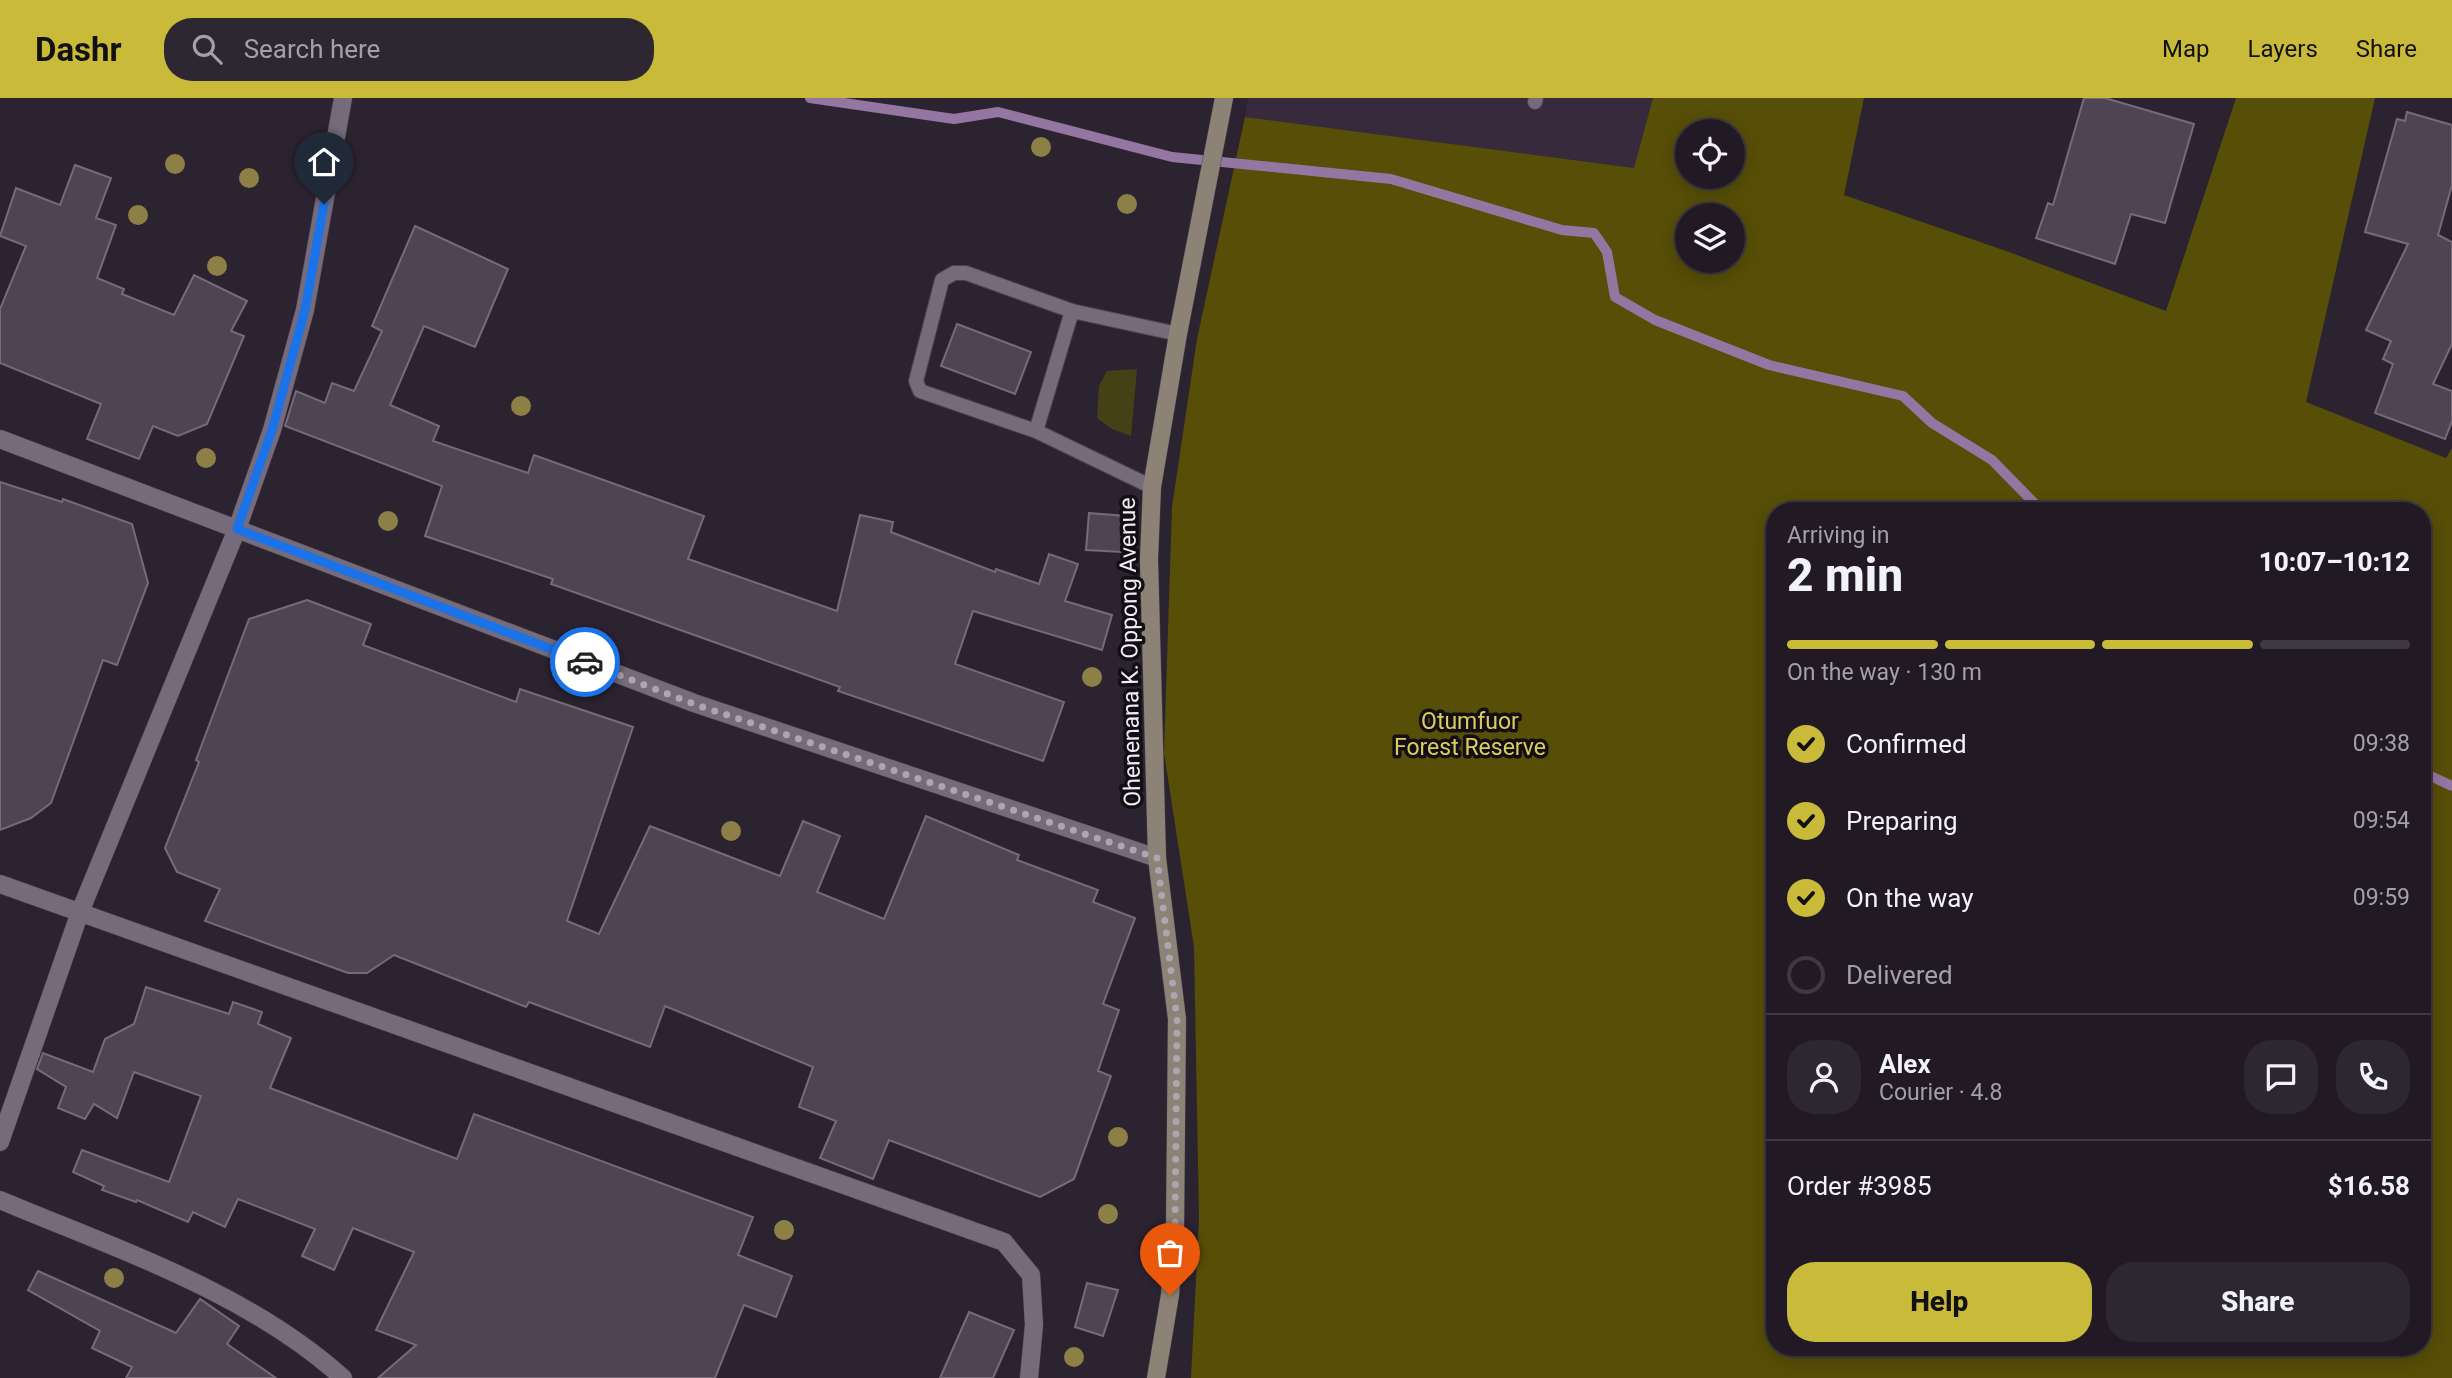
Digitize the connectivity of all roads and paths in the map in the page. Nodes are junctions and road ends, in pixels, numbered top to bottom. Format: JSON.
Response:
{"nodes":[{"id":1,"x":344,"y":98,"type":"edge"},
{"id":2,"x":1224,"y":98,"type":"edge"},
{"id":3,"x":1072,"y":311,"type":"junction"},
{"id":4,"x":1178,"y":334,"type":"junction"},
{"id":5,"x":1036,"y":431,"type":"junction"},
{"id":6,"x":0,"y":439,"type":"edge"},
{"id":7,"x":1152,"y":487,"type":"junction"},
{"id":8,"x":237,"y":529,"type":"junction"},
{"id":9,"x":1157,"y":858,"type":"junction"},
{"id":10,"x":0,"y":884,"type":"edge"},
{"id":11,"x":80,"y":912,"type":"junction"},
{"id":12,"x":0,"y":1142,"type":"edge"},
{"id":13,"x":0,"y":1200,"type":"edge"},
{"id":14,"x":343,"y":1378,"type":"edge"},
{"id":15,"x":1028,"y":1378,"type":"edge"},
{"id":16,"x":1156,"y":1378,"type":"edge"}],
"edges":[{"from":1,"to":8,"type":"street"},
{"from":2,"to":4,"type":"street","name":"Ohenenana K. Oppong Avenue"},
{"from":3,"to":4,"type":"lane"},
{"from":3,"to":5,"type":"lane"},
{"from":3,"to":5,"type":"lane"},
{"from":4,"to":7,"type":"street","name":"Ohenenana K. Oppong Avenue"},
{"from":5,"to":7,"type":"lane"},
{"from":6,"to":8,"type":"street"},
{"from":7,"to":9,"type":"street","name":"Ohenenana K. Oppong Avenue"},
{"from":8,"to":9,"type":"street"},
{"from":8,"to":11,"type":"street"},
{"from":9,"to":16,"type":"street","name":"Ohenenana K. Oppong Avenue"},
{"from":10,"to":11,"type":"street"},
{"from":11,"to":12,"type":"street"},
{"from":11,"to":15,"type":"street"},
{"from":13,"to":14,"type":"street"}]}
